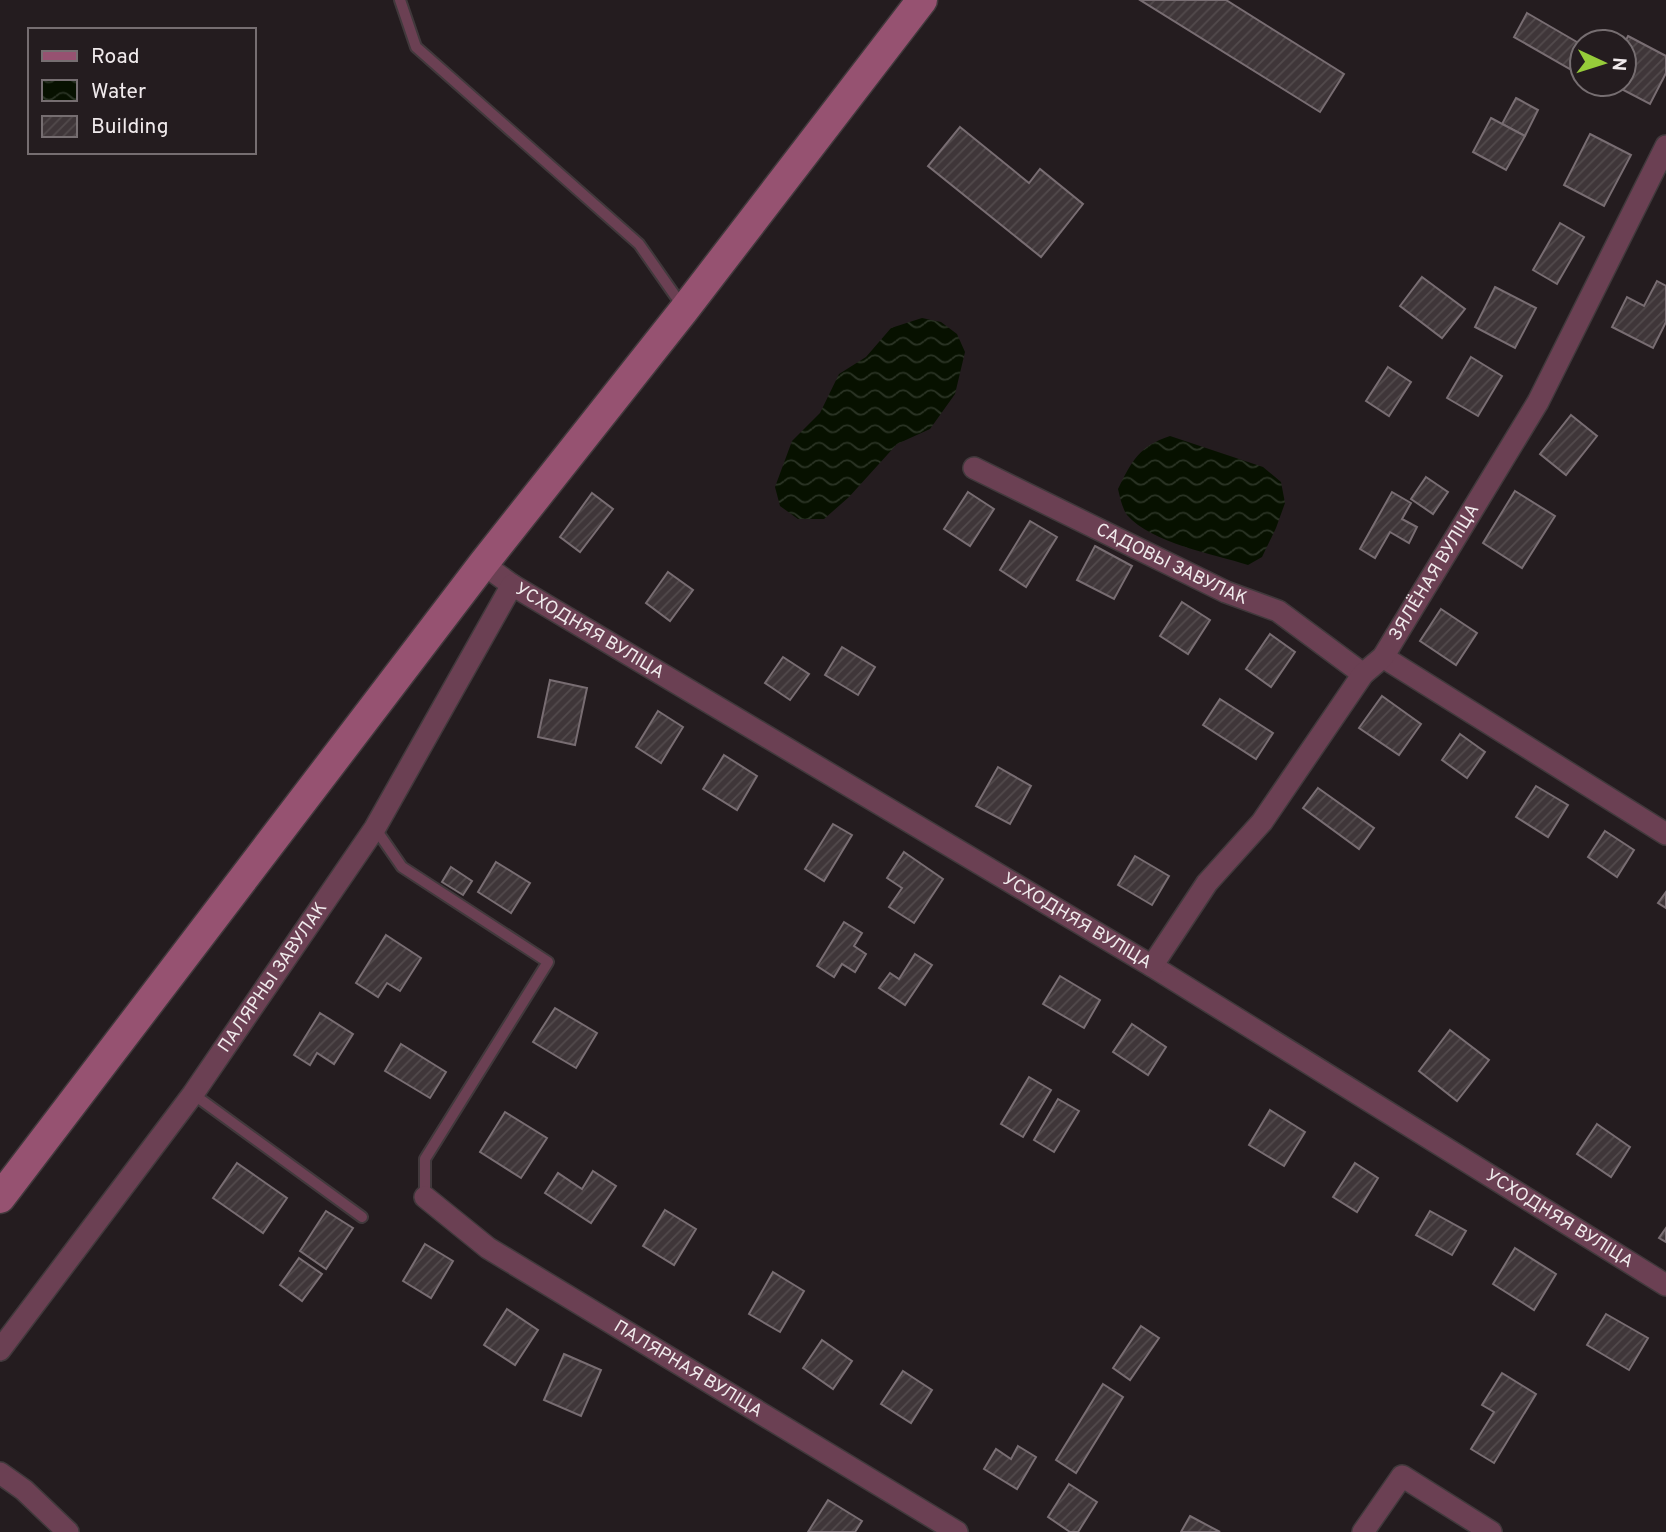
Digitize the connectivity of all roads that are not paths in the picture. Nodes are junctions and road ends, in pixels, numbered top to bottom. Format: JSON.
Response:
{"nodes":[{"id":1,"x":401,"y":0,"type":"edge"},
{"id":2,"x":922,"y":0,"type":"edge"},
{"id":3,"x":1666,"y":146,"type":"edge"},
{"id":4,"x":684,"y":310,"type":"junction"},
{"id":5,"x":974,"y":468,"type":"dead end"},
{"id":6,"x":483,"y":564,"type":"junction"},
{"id":7,"x":512,"y":584,"type":"junction"},
{"id":8,"x":1383,"y":657,"type":"junction"},
{"id":9,"x":1363,"y":674,"type":"junction"},
{"id":10,"x":375,"y":828,"type":"junction"},
{"id":11,"x":1666,"y":834,"type":"edge"},
{"id":12,"x":1152,"y":966,"type":"junction"},
{"id":13,"x":193,"y":1094,"type":"junction"},
{"id":14,"x":425,"y":1197,"type":"joint"},
{"id":15,"x":0,"y":1198,"type":"edge"},
{"id":16,"x":362,"y":1217,"type":"dead end"},
{"id":17,"x":1666,"y":1285,"type":"edge"},
{"id":18,"x":0,"y":1350,"type":"edge"},
{"id":19,"x":0,"y":1473,"type":"edge"},
{"id":20,"x":68,"y":1532,"type":"edge"},
{"id":21,"x":957,"y":1532,"type":"edge"},
{"id":22,"x":1363,"y":1532,"type":"edge"},
{"id":23,"x":1492,"y":1532,"type":"edge"}],
"edges":[{"from":1,"to":4,"type":"lane"},
{"from":2,"to":4,"type":"street"},
{"from":3,"to":8,"type":"street","name":"ЗЯЛЁНАЯ ВУЛІЦА"},
{"from":4,"to":6,"type":"street"},
{"from":5,"to":9,"type":"street","name":"САДОВЫ ЗАВУЛАК"},
{"from":6,"to":7,"type":"street","name":"УСХОДНЯЯ ВУЛІЦА"},
{"from":6,"to":15,"type":"street"},
{"from":7,"to":10,"type":"street","name":"ПАЛЯРНЫ ЗАВУЛАК"},
{"from":7,"to":12,"type":"street","name":"УСХОДНЯЯ ВУЛІЦА"},
{"from":8,"to":9,"type":"street","name":"ЗЯЛЁНАЯ ВУЛІЦА"},
{"from":8,"to":11,"type":"street"},
{"from":9,"to":12,"type":"street","name":"ЗЯЛЁНАЯ ВУЛІЦА"},
{"from":10,"to":13,"type":"street","name":"ПАЛЯРНЫ ЗАВУЛАК"},
{"from":10,"to":14,"type":"lane"},
{"from":12,"to":17,"type":"street","name":"УСХОДНЯЯ ВУЛІЦА"},
{"from":13,"to":16,"type":"lane"},
{"from":13,"to":18,"type":"street","name":"ПАЛЯРНЫ ЗАВУЛАК"},
{"from":14,"to":21,"type":"street","name":"ПАЛЯРНАЯ ВУЛІЦА"},
{"from":19,"to":20,"type":"street"},
{"from":22,"to":23,"type":"street"}]}
